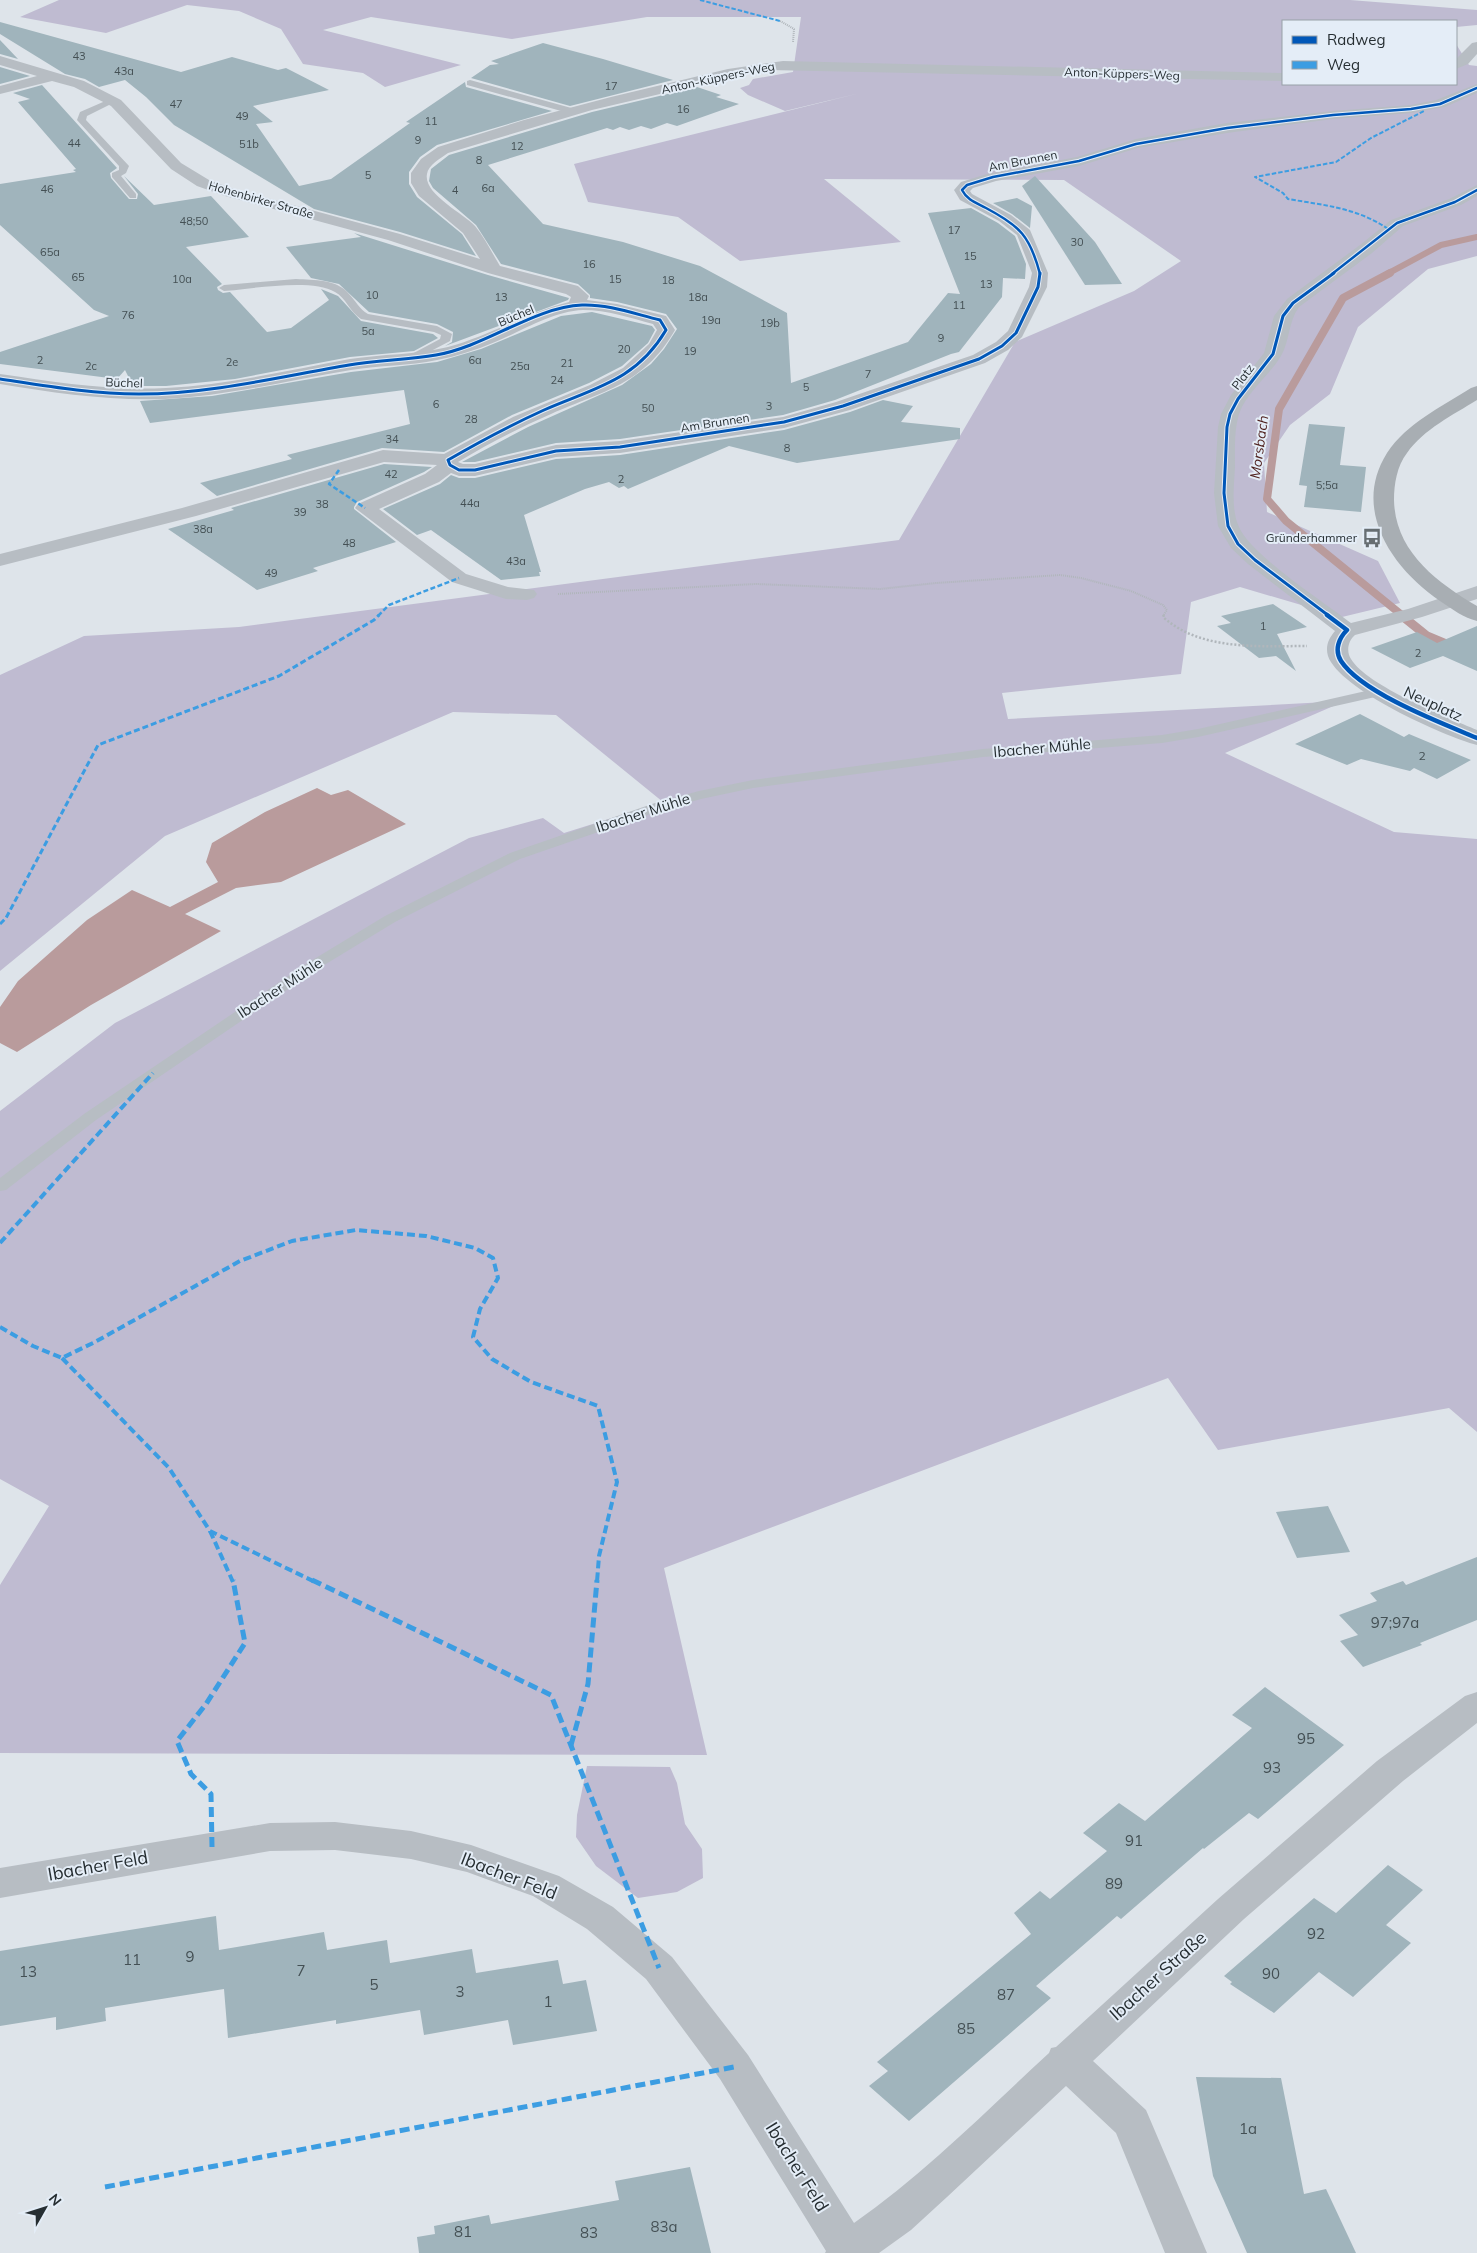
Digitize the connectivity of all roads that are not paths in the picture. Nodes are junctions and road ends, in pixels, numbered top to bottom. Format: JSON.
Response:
{"nodes":[{"id":1,"x":1477,"y":46,"type":"edge"},
{"id":2,"x":0,"y":60,"type":"edge"},
{"id":3,"x":1457,"y":64,"type":"edge"},
{"id":4,"x":53,"y":76,"type":"junction"},
{"id":5,"x":1282,"y":77,"type":"edge"},
{"id":6,"x":470,"y":83,"type":"dead end"},
{"id":7,"x":1477,"y":88,"type":"edge"},
{"id":8,"x":0,"y":90,"type":"edge"},
{"id":9,"x":113,"y":101,"type":"junction"},
{"id":10,"x":572,"y":111,"type":"junction"},
{"id":11,"x":1477,"y":190,"type":"edge"},
{"id":12,"x":133,"y":196,"type":"dead end"},
{"id":13,"x":494,"y":269,"type":"junction"},
{"id":14,"x":224,"y":288,"type":"dead end"},
{"id":15,"x":576,"y":305,"type":"junction"},
{"id":16,"x":414,"y":357,"type":"junction"},
{"id":17,"x":0,"y":379,"type":"edge"},
{"id":18,"x":1477,"y":392,"type":"edge"},
{"id":19,"x":450,"y":463,"type":"junction"},
{"id":20,"x":0,"y":560,"type":"edge"},
{"id":21,"x":1477,"y":592,"type":"edge"},
{"id":22,"x":528,"y":594,"type":"road end"},
{"id":23,"x":1451,"y":600,"type":"junction"},
{"id":24,"x":1477,"y":615,"type":"edge"},
{"id":25,"x":1342,"y":638,"type":"junction"},
{"id":26,"x":1379,"y":692,"type":"junction"},
{"id":27,"x":1477,"y":738,"type":"edge"},
{"id":28,"x":0,"y":1186,"type":"edge"},
{"id":29,"x":1477,"y":1705,"type":"edge"},
{"id":30,"x":0,"y":1883,"type":"edge"},
{"id":31,"x":1065,"y":2060,"type":"junction"},
{"id":32,"x":848,"y":2252,"type":"edge"},
{"id":33,"x":1186,"y":2253,"type":"edge"}],
"edges":[{"from":1,"to":3,"type":"street"},
{"from":2,"to":4,"type":"street","name":"Hohenbirker Straße"},
{"from":4,"to":8,"type":"street"},
{"from":4,"to":9,"type":"street","name":"Hohenbirker Straße"},
{"from":5,"to":10,"type":"street","name":"Anton-Küppers-Weg"},
{"from":6,"to":10,"type":"lane"},
{"from":7,"to":19,"type":"street","name":"Am Brunnen"},
{"from":9,"to":12,"type":"lane"},
{"from":9,"to":13,"type":"street","name":"Hohenbirker Straße"},
{"from":10,"to":13,"type":"street","name":"Anton-Küppers-Weg"},
{"from":11,"to":25,"type":"street","name":"Platz"},
{"from":13,"to":15,"type":"street"},
{"from":14,"to":16,"type":"lane","name":"Büchel"},
{"from":15,"to":16,"type":"street","name":"Büchel"},
{"from":15,"to":19,"type":"street","name":"Büchel"},
{"from":16,"to":17,"type":"street","name":"Büchel"},
{"from":18,"to":23,"type":"main road"},
{"from":19,"to":20,"type":"street"},
{"from":19,"to":22,"type":"street","name":"Büchel"},
{"from":21,"to":23,"type":"street"},
{"from":23,"to":24,"type":"main road"},
{"from":23,"to":25,"type":"street"},
{"from":25,"to":26,"type":"street"},
{"from":26,"to":27,"type":"street","name":"Neuplatz"},
{"from":26,"to":28,"type":"lane","name":"Ibacher Mühle"},
{"from":29,"to":31,"type":"street","name":"Ibacher Straße"},
{"from":30,"to":32,"type":"street","name":"Ibacher Feld"},
{"from":31,"to":32,"type":"street","name":"Ibacher Straße"},
{"from":31,"to":33,"type":"street"}]}
